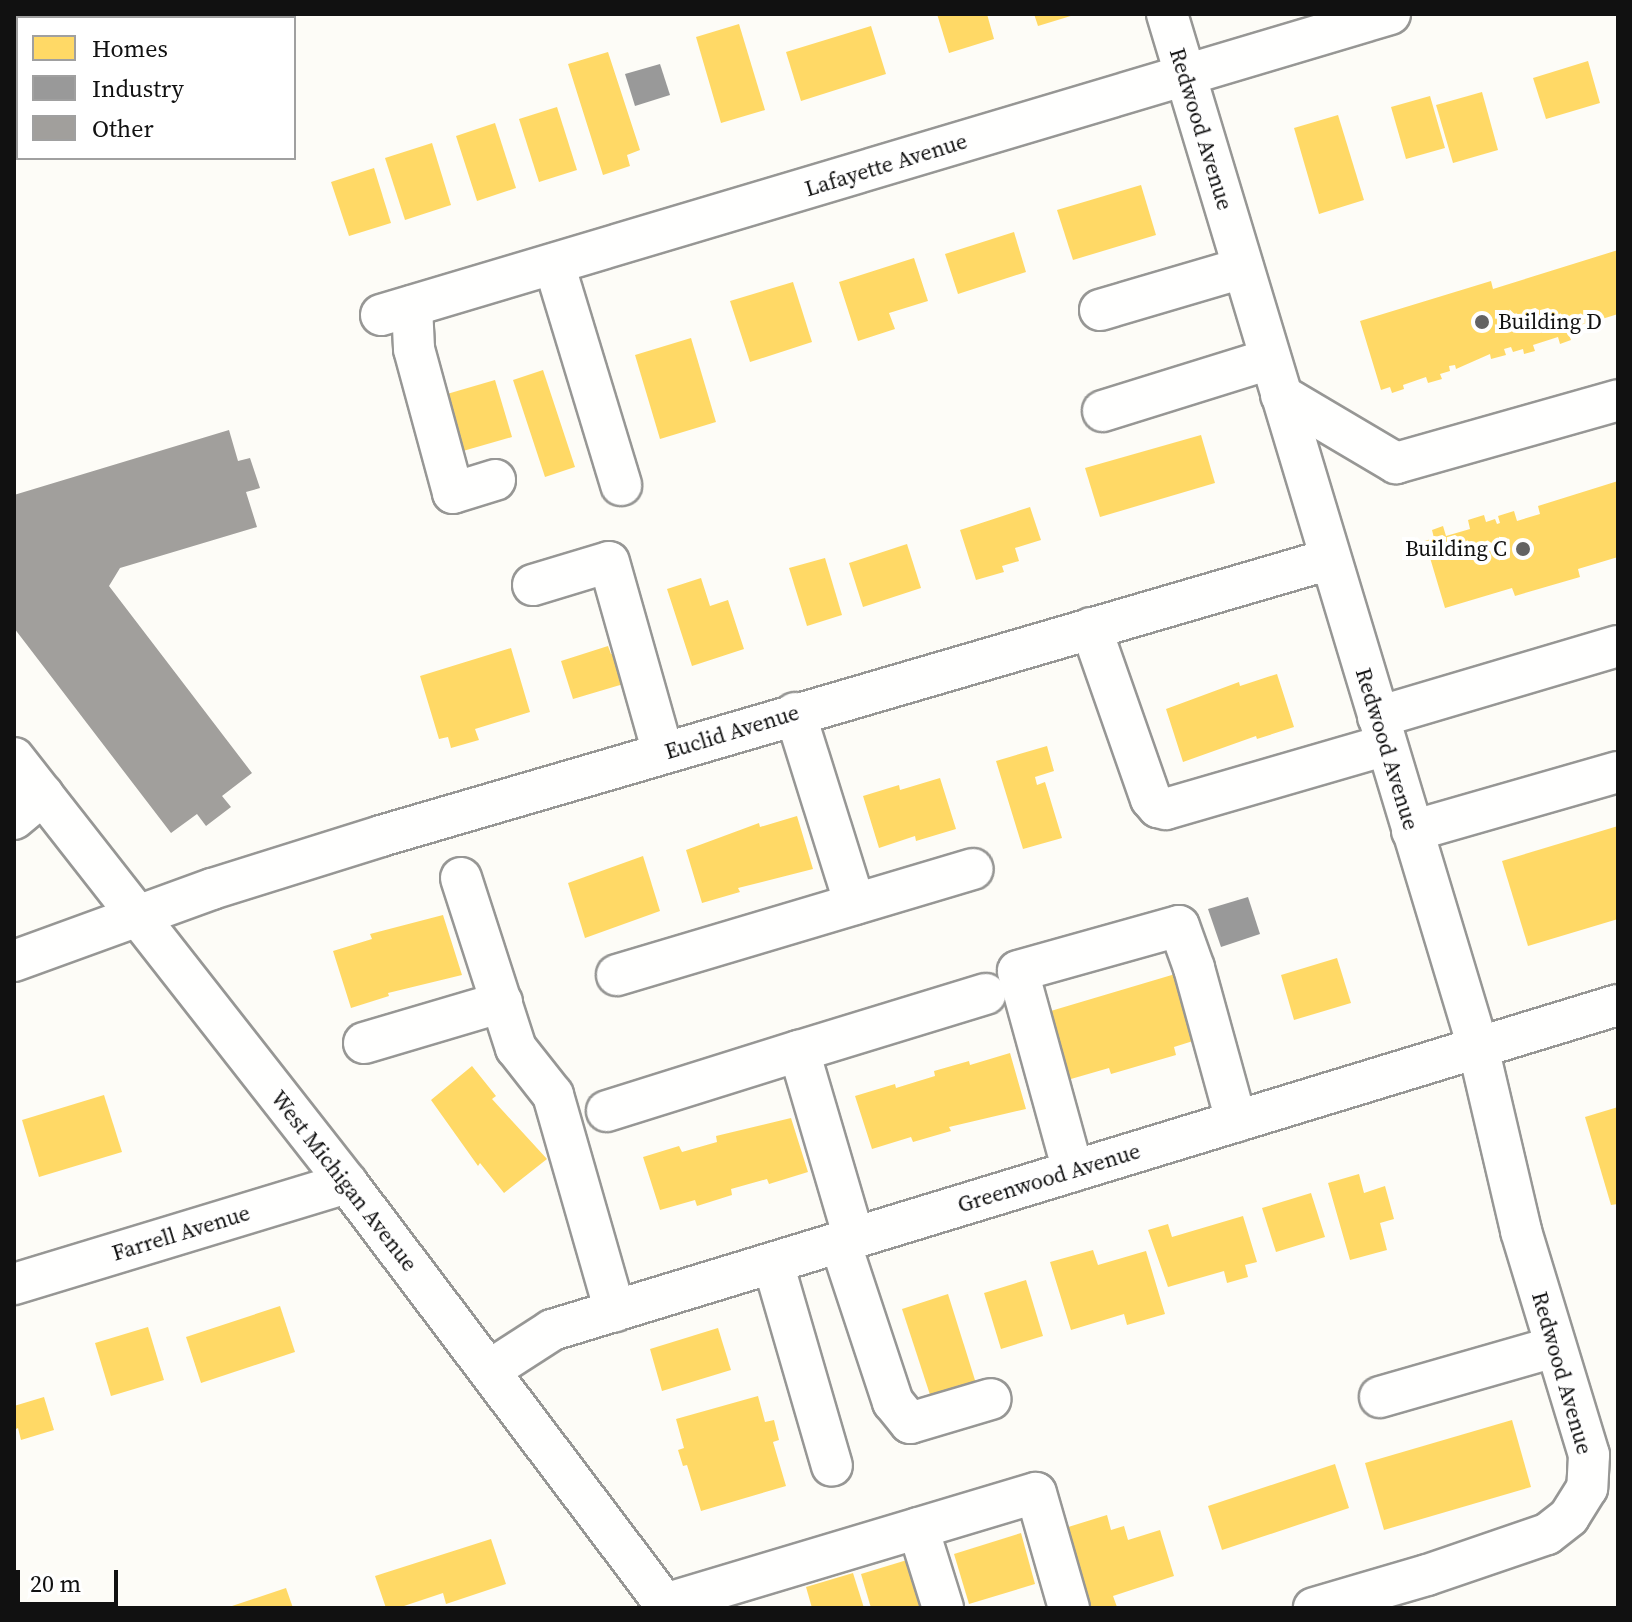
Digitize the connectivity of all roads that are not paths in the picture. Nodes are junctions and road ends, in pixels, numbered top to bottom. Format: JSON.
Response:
{"nodes":[{"id":1,"x":1167,"y":14,"type":"edge"},
{"id":2,"x":1390,"y":14,"type":"edge"},
{"id":3,"x":1185,"y":76,"type":"junction"},
{"id":4,"x":554,"y":264,"type":"junction"},
{"id":5,"x":1243,"y":268,"type":"junction"},
{"id":6,"x":1100,"y":310,"type":"dead end"},
{"id":7,"x":1276,"y":377,"type":"junction"},
{"id":8,"x":1618,"y":400,"type":"edge"},
{"id":9,"x":1103,"y":411,"type":"dead end"},
{"id":10,"x":495,"y":480,"type":"dead end"},
{"id":11,"x":621,"y":485,"type":"dead end"},
{"id":12,"x":1330,"y":559,"type":"junction"},
{"id":13,"x":533,"y":585,"type":"dead end"},
{"id":14,"x":1091,"y":628,"type":"junction"},
{"id":15,"x":1618,"y":646,"type":"edge"},
{"id":16,"x":795,"y":713,"type":"junction"},
{"id":17,"x":1382,"y":731,"type":"junction"},
{"id":18,"x":663,"y":753,"type":"junction"},
{"id":19,"x":14,"y":758,"type":"edge"},
{"id":20,"x":1618,"y":772,"type":"edge"},
{"id":21,"x":28,"y":807,"type":"edge"},
{"id":22,"x":1412,"y":831,"type":"junction"},
{"id":23,"x":973,"y":869,"type":"dead end"},
{"id":24,"x":461,"y":878,"type":"dead end"},
{"id":25,"x":855,"y":904,"type":"junction"},
{"id":26,"x":138,"y":917,"type":"junction"},
{"id":27,"x":14,"y":961,"type":"edge"},
{"id":28,"x":617,"y":975,"type":"dead end"},
{"id":29,"x":985,"y":994,"type":"dead end"},
{"id":30,"x":502,"y":1002,"type":"junction"},
{"id":31,"x":1618,"y":1005,"type":"edge"},
{"id":32,"x":364,"y":1043,"type":"dead end"},
{"id":33,"x":1478,"y":1047,"type":"junction"},
{"id":34,"x":799,"y":1051,"type":"junction"},
{"id":35,"x":607,"y":1111,"type":"dead end"},
{"id":36,"x":1236,"y":1121,"type":"junction"},
{"id":37,"x":1073,"y":1171,"type":"junction"},
{"id":38,"x":347,"y":1183,"type":"junction"},
{"id":39,"x":847,"y":1240,"type":"junction"},
{"id":40,"x":773,"y":1263,"type":"junction"},
{"id":41,"x":14,"y":1284,"type":"edge"},
{"id":42,"x":615,"y":1311,"type":"junction"},
{"id":43,"x":1554,"y":1347,"type":"junction"},
{"id":44,"x":490,"y":1370,"type":"junction"},
{"id":45,"x":1380,"y":1397,"type":"dead end"},
{"id":46,"x":991,"y":1399,"type":"dead end"},
{"id":47,"x":832,"y":1466,"type":"dead end"},
{"id":48,"x":1602,"y":1484,"type":"edge"},
{"id":49,"x":918,"y":1528,"type":"junction"},
{"id":50,"x":666,"y":1606,"type":"edge"},
{"id":51,"x":943,"y":1608,"type":"edge"},
{"id":52,"x":1069,"y":1608,"type":"edge"},
{"id":53,"x":1314,"y":1608,"type":"edge"}],
"edges":[{"from":1,"to":3,"type":"street","name":"Redwood Avenue"},
{"from":2,"to":3,"type":"street","name":"Lafayette Avenue"},
{"from":3,"to":4,"type":"street","name":"Lafayette Avenue"},
{"from":3,"to":5,"type":"street","name":"Redwood Avenue"},
{"from":4,"to":10,"type":"street","name":"Lafayette Avenue"},
{"from":4,"to":11,"type":"street"},
{"from":5,"to":6,"type":"street"},
{"from":5,"to":7,"type":"street","name":"Redwood Avenue"},
{"from":7,"to":8,"type":"street"},
{"from":7,"to":9,"type":"street"},
{"from":7,"to":12,"type":"street","name":"Redwood Avenue"},
{"from":12,"to":14,"type":"street","name":"Euclid Avenue"},
{"from":12,"to":17,"type":"street","name":"Redwood Avenue"},
{"from":13,"to":18,"type":"street"},
{"from":14,"to":16,"type":"street","name":"Euclid Avenue"},
{"from":14,"to":17,"type":"street"},
{"from":15,"to":17,"type":"street"},
{"from":16,"to":18,"type":"street","name":"Euclid Avenue"},
{"from":16,"to":25,"type":"street"},
{"from":17,"to":22,"type":"street","name":"Redwood Avenue"},
{"from":18,"to":26,"type":"street","name":"Euclid Avenue"},
{"from":19,"to":21,"type":"street","name":"West Michigan Avenue"},
{"from":20,"to":22,"type":"street"},
{"from":21,"to":26,"type":"street","name":"West Michigan Avenue"},
{"from":22,"to":33,"type":"street","name":"Redwood Avenue"},
{"from":23,"to":25,"type":"street"},
{"from":24,"to":30,"type":"street"},
{"from":25,"to":28,"type":"street"},
{"from":26,"to":27,"type":"street","name":"Euclid Avenue"},
{"from":26,"to":38,"type":"street","name":"West Michigan Avenue"},
{"from":29,"to":34,"type":"street"},
{"from":30,"to":32,"type":"street"},
{"from":30,"to":42,"type":"street"},
{"from":31,"to":33,"type":"street","name":"Greenwood Avenue"},
{"from":33,"to":36,"type":"street","name":"Greenwood Avenue"},
{"from":33,"to":43,"type":"street","name":"Redwood Avenue"},
{"from":34,"to":35,"type":"street"},
{"from":34,"to":39,"type":"street"},
{"from":36,"to":37,"type":"street","name":"Greenwood Avenue"},
{"from":36,"to":37,"type":"street"},
{"from":37,"to":39,"type":"street","name":"Greenwood Avenue"},
{"from":38,"to":41,"type":"street","name":"Farrell Avenue"},
{"from":38,"to":44,"type":"street","name":"West Michigan Avenue"},
{"from":39,"to":40,"type":"street","name":"Greenwood Avenue"},
{"from":39,"to":46,"type":"street"},
{"from":40,"to":42,"type":"street","name":"Greenwood Avenue"},
{"from":40,"to":47,"type":"street"},
{"from":42,"to":44,"type":"street","name":"Greenwood Avenue"},
{"from":43,"to":45,"type":"street"},
{"from":43,"to":48,"type":"street","name":"Redwood Avenue"},
{"from":44,"to":50,"type":"street","name":"West Michigan Avenue"},
{"from":48,"to":53,"type":"street"},
{"from":49,"to":50,"type":"street"},
{"from":49,"to":51,"type":"street"},
{"from":49,"to":52,"type":"street"}]}
